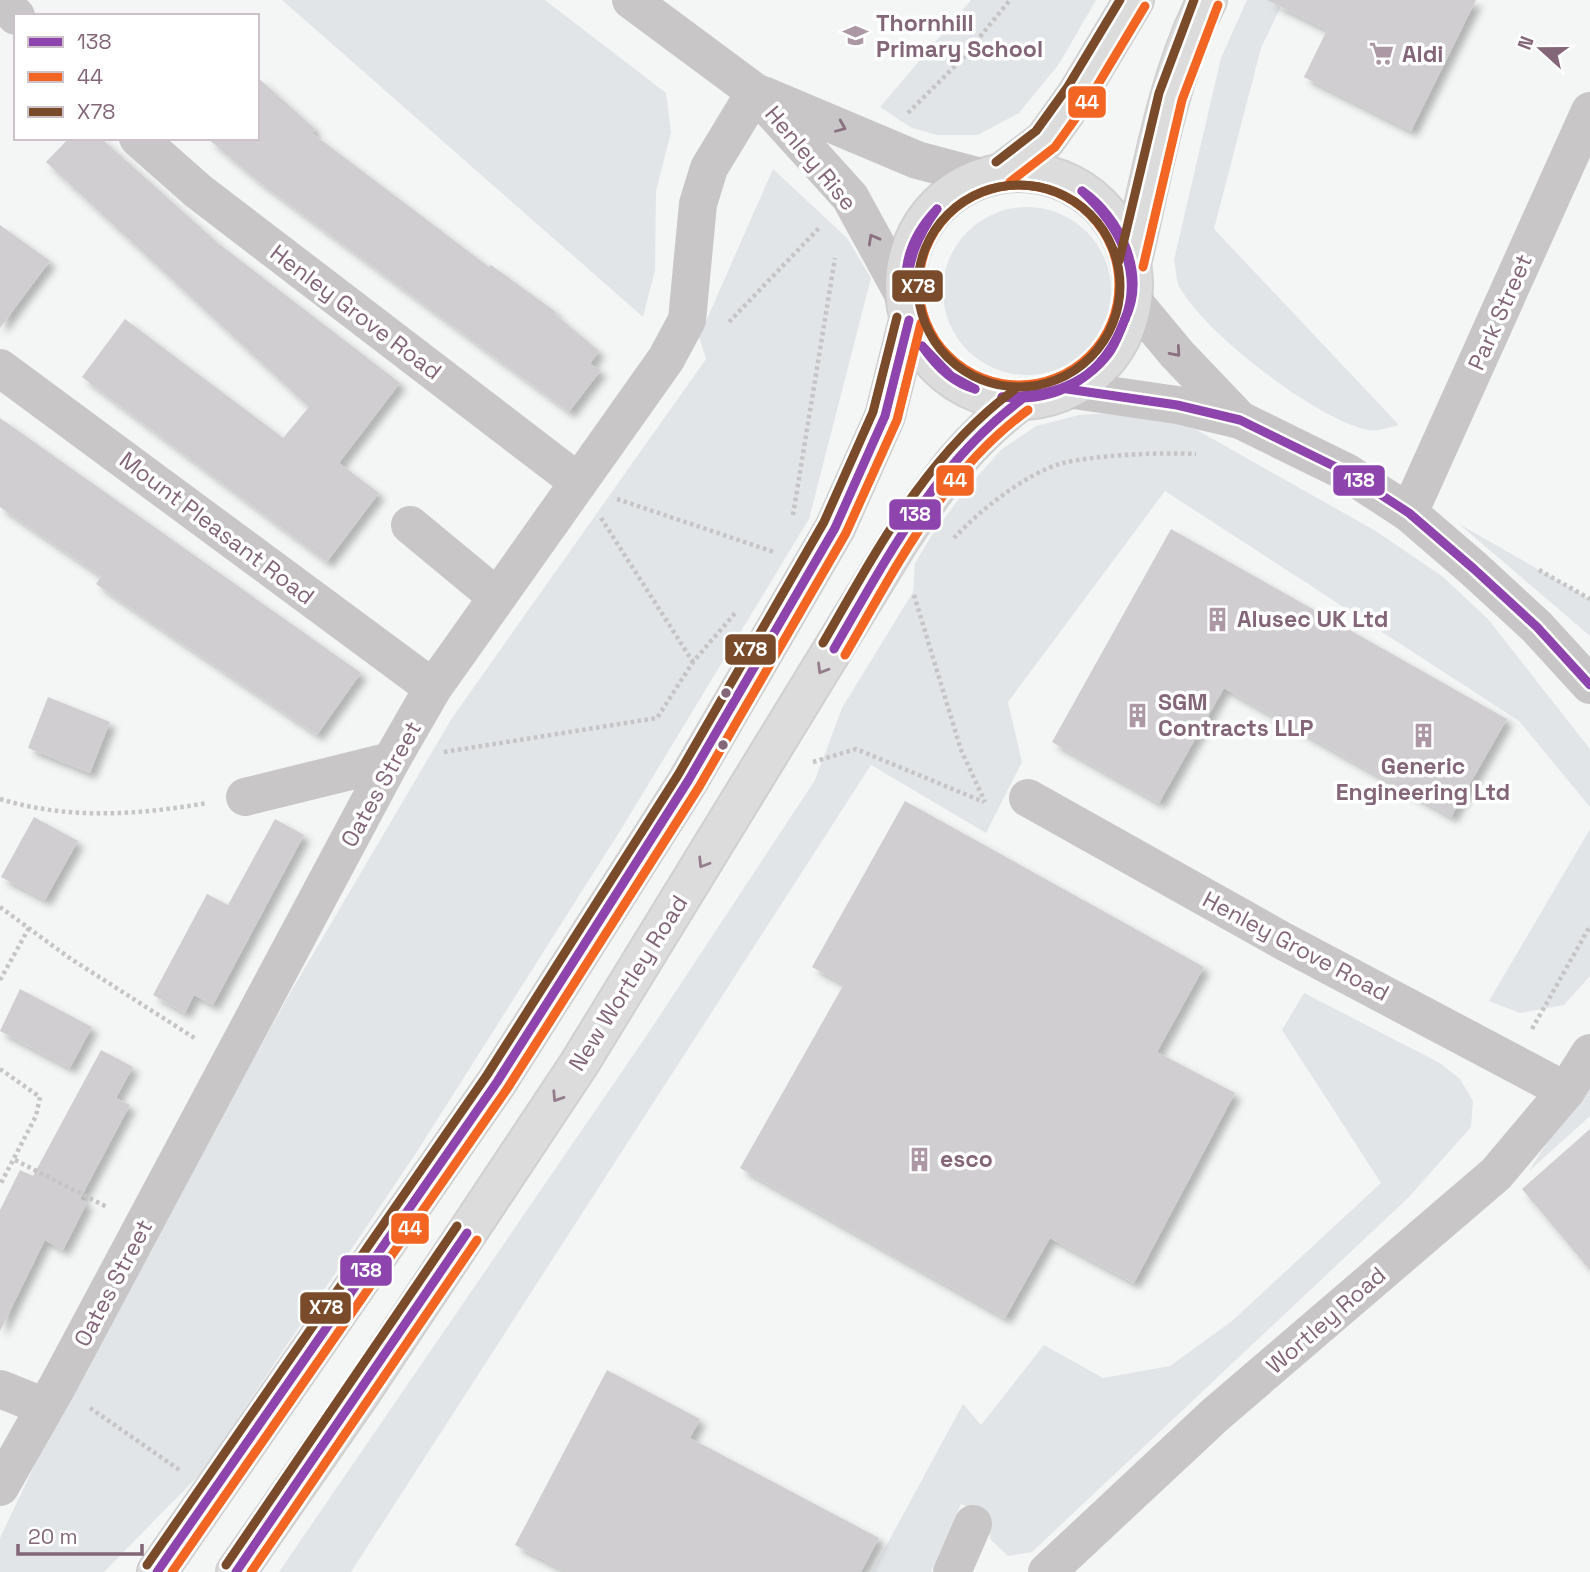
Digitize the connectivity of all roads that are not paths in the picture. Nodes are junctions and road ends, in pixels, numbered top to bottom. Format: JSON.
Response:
{"nodes":[{"id":1,"x":0,"y":0,"type":"edge"},
{"id":2,"x":631,"y":0,"type":"edge"},
{"id":3,"x":1134,"y":0,"type":"edge"},
{"id":4,"x":1207,"y":0,"type":"edge"},
{"id":5,"x":14,"y":14,"type":"edge"},
{"id":6,"x":755,"y":92,"type":"junction"},
{"id":7,"x":1590,"y":111,"type":"edge"},
{"id":8,"x":140,"y":140,"type":"edge"},
{"id":9,"x":992,"y":175,"type":"junction"},
{"id":10,"x":1132,"y":282,"type":"junction"},
{"id":11,"x":907,"y":309,"type":"junction"},
{"id":12,"x":0,"y":368,"type":"edge"},
{"id":13,"x":1067,"y":389,"type":"junction"},
{"id":14,"x":1021,"y":400,"type":"junction"},
{"id":15,"x":1240,"y":420,"type":"junction"},
{"id":16,"x":577,"y":481,"type":"junction"},
{"id":17,"x":1409,"y":513,"type":"junction"},
{"id":18,"x":410,"y":525,"type":"dead end"},
{"id":19,"x":497,"y":597,"type":"junction"},
{"id":20,"x":1590,"y":685,"type":"edge"},
{"id":21,"x":433,"y":688,"type":"junction"},
{"id":22,"x":391,"y":761,"type":"junction"},
{"id":23,"x":245,"y":797,"type":"road end"},
{"id":24,"x":1028,"y":798,"type":"road end"},
{"id":25,"x":1590,"y":1054,"type":"edge"},
{"id":26,"x":1566,"y":1091,"type":"junction"},
{"id":27,"x":0,"y":1389,"type":"edge"},
{"id":28,"x":52,"y":1396,"type":"junction"},
{"id":29,"x":0,"y":1487,"type":"edge"},
{"id":30,"x":973,"y":1524,"type":"dead end"},
{"id":31,"x":157,"y":1572,"type":"edge"},
{"id":32,"x":236,"y":1572,"type":"edge"},
{"id":33,"x":952,"y":1572,"type":"edge"},
{"id":34,"x":1046,"y":1572,"type":"edge"}],
"edges":[{"from":1,"to":5,"type":"street"},
{"from":2,"to":6,"type":"street","name":"Henley Rise"},
{"from":3,"to":9,"type":"main road"},
{"from":4,"to":10,"type":"main road"},
{"from":6,"to":9,"type":"street","name":"Henley Rise","one_way":true},
{"from":11,"to":6,"type":"street","name":"Henley Rise","one_way":true},
{"from":6,"to":16,"type":"street","name":"Oates Street"},
{"from":7,"to":17,"type":"street","name":"Park Street"},
{"from":8,"to":16,"type":"street","name":"Henley Grove Road"},
{"from":9,"to":10,"type":"main road"},
{"from":9,"to":11,"type":"main road"},
{"from":10,"to":13,"type":"main road"},
{"from":10,"to":15,"type":"street","one_way":true},
{"from":11,"to":14,"type":"main road"},
{"from":11,"to":31,"type":"main road"},
{"from":12,"to":21,"type":"street","name":"Mount Pleasant Road"},
{"from":13,"to":14,"type":"main road"},
{"from":13,"to":15,"type":"street"},
{"from":14,"to":32,"type":"main road","name":"New Wortley Road","one_way":true},
{"from":15,"to":17,"type":"street"},
{"from":16,"to":19,"type":"street","name":"Oates Street"},
{"from":17,"to":20,"type":"street"},
{"from":18,"to":19,"type":"street"},
{"from":19,"to":21,"type":"street","name":"Oates Street"},
{"from":21,"to":22,"type":"street","name":"Oates Street"},
{"from":22,"to":23,"type":"street"},
{"from":22,"to":28,"type":"street","name":"Oates Street"},
{"from":24,"to":26,"type":"street","name":"Henley Grove Road"},
{"from":25,"to":26,"type":"street","name":"Wortley Road"},
{"from":26,"to":34,"type":"street","name":"Wortley Road"},
{"from":27,"to":28,"type":"street"},
{"from":28,"to":29,"type":"street","name":"Oates Street"},
{"from":30,"to":33,"type":"street"}]}
